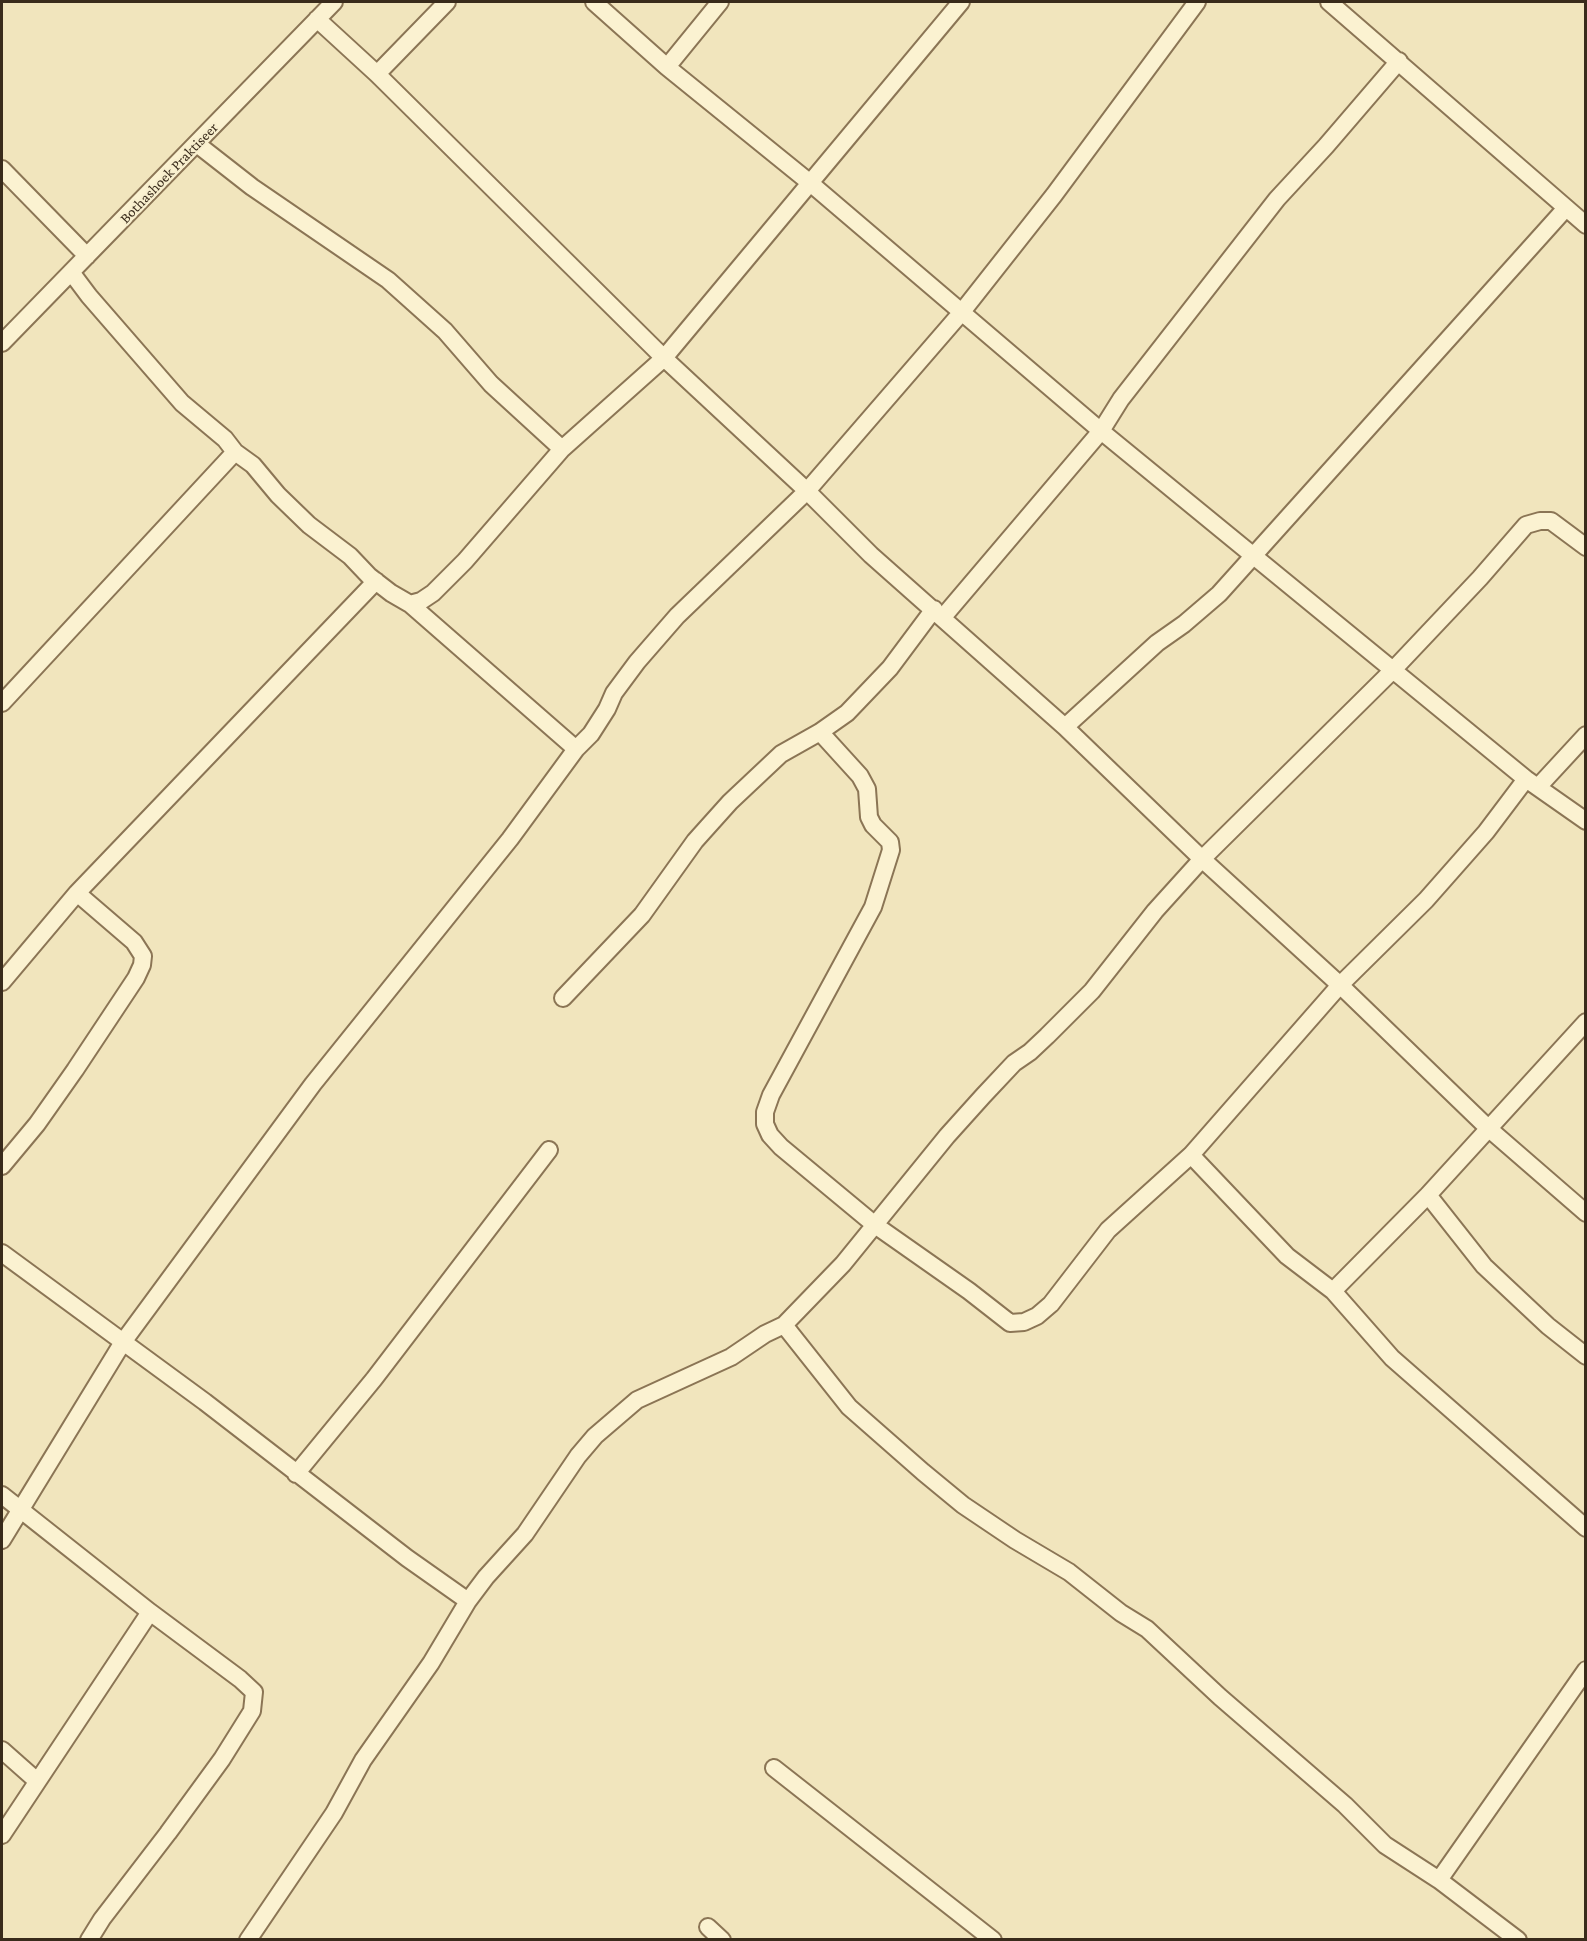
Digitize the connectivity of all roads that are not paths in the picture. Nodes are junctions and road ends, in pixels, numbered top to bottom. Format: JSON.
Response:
{"nodes":[{"id":1,"x":334,"y":2,"type":"edge"},
{"id":2,"x":447,"y":2,"type":"edge"},
{"id":3,"x":594,"y":2,"type":"edge"},
{"id":4,"x":720,"y":2,"type":"edge"},
{"id":5,"x":961,"y":2,"type":"edge"},
{"id":6,"x":1197,"y":2,"type":"edge"},
{"id":7,"x":1329,"y":2,"type":"edge"},
{"id":8,"x":317,"y":19,"type":"junction"},
{"id":9,"x":1399,"y":61,"type":"junction"},
{"id":10,"x":667,"y":67,"type":"junction"},
{"id":11,"x":377,"y":74,"type":"junction"},
{"id":12,"x":197,"y":144,"type":"junction"},
{"id":13,"x":2,"y":168,"type":"edge"},
{"id":14,"x":809,"y":182,"type":"junction"},
{"id":15,"x":1566,"y":208,"type":"junction"},
{"id":16,"x":1586,"y":225,"type":"edge"},
{"id":17,"x":87,"y":256,"type":"junction"},
{"id":18,"x":71,"y":272,"type":"junction"},
{"id":19,"x":961,"y":313,"type":"junction"},
{"id":20,"x":2,"y":343,"type":"edge"},
{"id":21,"x":664,"y":358,"type":"junction"},
{"id":22,"x":1101,"y":431,"type":"junction"},
{"id":23,"x":562,"y":449,"type":"junction"},
{"id":24,"x":235,"y":452,"type":"junction"},
{"id":25,"x":807,"y":491,"type":"junction"},
{"id":26,"x":1586,"y":547,"type":"edge"},
{"id":27,"x":1255,"y":555,"type":"junction"},
{"id":28,"x":376,"y":581,"type":"junction"},
{"id":29,"x":410,"y":604,"type":"junction"},
{"id":30,"x":938,"y":613,"type":"junction"},
{"id":31,"x":1393,"y":670,"type":"junction"},
{"id":32,"x":2,"y":703,"type":"edge"},
{"id":33,"x":1065,"y":727,"type":"junction"},
{"id":34,"x":819,"y":732,"type":"junction"},
{"id":35,"x":1586,"y":735,"type":"edge"},
{"id":36,"x":576,"y":749,"type":"junction"},
{"id":37,"x":1532,"y":783,"type":"junction"},
{"id":38,"x":1586,"y":822,"type":"edge"},
{"id":39,"x":1202,"y":859,"type":"junction"},
{"id":40,"x":77,"y":893,"type":"junction"},
{"id":41,"x":2,"y":982,"type":"edge"},
{"id":42,"x":1340,"y":985,"type":"junction"},
{"id":43,"x":563,"y":998,"type":"dead end"},
{"id":44,"x":1586,"y":1022,"type":"edge"},
{"id":45,"x":1488,"y":1128,"type":"junction"},
{"id":46,"x":549,"y":1150,"type":"dead end"},
{"id":47,"x":1191,"y":1155,"type":"junction"},
{"id":48,"x":2,"y":1166,"type":"edge"},
{"id":49,"x":1428,"y":1195,"type":"junction"},
{"id":50,"x":1586,"y":1213,"type":"edge"},
{"id":51,"x":876,"y":1225,"type":"junction"},
{"id":52,"x":2,"y":1253,"type":"edge"},
{"id":53,"x":1333,"y":1291,"type":"junction"},
{"id":54,"x":784,"y":1325,"type":"junction"},
{"id":55,"x":123,"y":1342,"type":"junction"},
{"id":56,"x":1586,"y":1356,"type":"edge"},
{"id":57,"x":296,"y":1474,"type":"junction"},
{"id":58,"x":2,"y":1495,"type":"edge"},
{"id":59,"x":21,"y":1510,"type":"junction"},
{"id":60,"x":1586,"y":1528,"type":"edge"},
{"id":61,"x":2,"y":1540,"type":"edge"},
{"id":62,"x":468,"y":1601,"type":"junction"},
{"id":63,"x":150,"y":1612,"type":"junction"},
{"id":64,"x":1586,"y":1670,"type":"edge"},
{"id":65,"x":2,"y":1750,"type":"edge"},
{"id":66,"x":774,"y":1768,"type":"dead end"},
{"id":67,"x":37,"y":1780,"type":"junction"},
{"id":68,"x":2,"y":1835,"type":"edge"},
{"id":69,"x":1439,"y":1880,"type":"junction"},
{"id":70,"x":708,"y":1928,"type":"dead end"},
{"id":71,"x":89,"y":1940,"type":"edge"},
{"id":72,"x":248,"y":1940,"type":"edge"},
{"id":73,"x":722,"y":1940,"type":"edge"},
{"id":74,"x":993,"y":1940,"type":"edge"},
{"id":75,"x":1518,"y":1940,"type":"edge"}],
"edges":[{"from":1,"to":8,"type":"street","name":"Bothashoek Praktiseer"},
{"from":2,"to":11,"type":"street"},
{"from":3,"to":10,"type":"street"},
{"from":4,"to":10,"type":"street"},
{"from":5,"to":14,"type":"street"},
{"from":6,"to":19,"type":"street"},
{"from":7,"to":9,"type":"street"},
{"from":8,"to":11,"type":"street"},
{"from":8,"to":12,"type":"street","name":"Bothashoek Praktiseer"},
{"from":9,"to":15,"type":"street"},
{"from":9,"to":22,"type":"street"},
{"from":10,"to":14,"type":"street"},
{"from":11,"to":21,"type":"street"},
{"from":12,"to":17,"type":"street","name":"Bothashoek Praktiseer"},
{"from":12,"to":23,"type":"street"},
{"from":13,"to":17,"type":"street"},
{"from":14,"to":19,"type":"street"},
{"from":14,"to":21,"type":"street"},
{"from":15,"to":16,"type":"street"},
{"from":15,"to":27,"type":"street"},
{"from":17,"to":18,"type":"street","name":"Bothashoek Praktiseer"},
{"from":18,"to":20,"type":"street","name":"Bothashoek Praktiseer"},
{"from":18,"to":24,"type":"street"},
{"from":19,"to":22,"type":"street"},
{"from":19,"to":25,"type":"street"},
{"from":21,"to":23,"type":"street"},
{"from":21,"to":25,"type":"street"},
{"from":22,"to":27,"type":"street"},
{"from":22,"to":30,"type":"street"},
{"from":23,"to":29,"type":"street"},
{"from":24,"to":28,"type":"street"},
{"from":24,"to":32,"type":"street"},
{"from":25,"to":30,"type":"street"},
{"from":25,"to":36,"type":"street"},
{"from":26,"to":31,"type":"street"},
{"from":27,"to":31,"type":"street"},
{"from":27,"to":33,"type":"street"},
{"from":28,"to":29,"type":"street"},
{"from":28,"to":40,"type":"street"},
{"from":29,"to":36,"type":"street"},
{"from":30,"to":33,"type":"street"},
{"from":30,"to":34,"type":"street"},
{"from":31,"to":37,"type":"street"},
{"from":31,"to":39,"type":"street"},
{"from":33,"to":39,"type":"street"},
{"from":34,"to":43,"type":"street"},
{"from":34,"to":51,"type":"street"},
{"from":35,"to":37,"type":"street"},
{"from":36,"to":55,"type":"street"},
{"from":37,"to":38,"type":"street"},
{"from":37,"to":42,"type":"street"},
{"from":39,"to":42,"type":"street"},
{"from":39,"to":51,"type":"street"},
{"from":40,"to":41,"type":"street"},
{"from":40,"to":48,"type":"street"},
{"from":42,"to":45,"type":"street"},
{"from":42,"to":47,"type":"street"},
{"from":44,"to":45,"type":"street"},
{"from":45,"to":49,"type":"street"},
{"from":45,"to":50,"type":"street"},
{"from":46,"to":57,"type":"street"},
{"from":47,"to":51,"type":"street"},
{"from":47,"to":53,"type":"street"},
{"from":49,"to":53,"type":"street"},
{"from":49,"to":56,"type":"street"},
{"from":51,"to":54,"type":"street"},
{"from":52,"to":55,"type":"street"},
{"from":53,"to":60,"type":"street"},
{"from":54,"to":62,"type":"street"},
{"from":54,"to":69,"type":"street"},
{"from":55,"to":57,"type":"street"},
{"from":55,"to":59,"type":"street"},
{"from":57,"to":62,"type":"street"},
{"from":58,"to":59,"type":"street"},
{"from":59,"to":61,"type":"street"},
{"from":59,"to":63,"type":"street"},
{"from":62,"to":72,"type":"street"},
{"from":63,"to":67,"type":"street"},
{"from":63,"to":71,"type":"street"},
{"from":64,"to":69,"type":"street"},
{"from":65,"to":67,"type":"street"},
{"from":66,"to":74,"type":"street"},
{"from":67,"to":68,"type":"street"},
{"from":69,"to":75,"type":"street"},
{"from":70,"to":73,"type":"street"}]}
